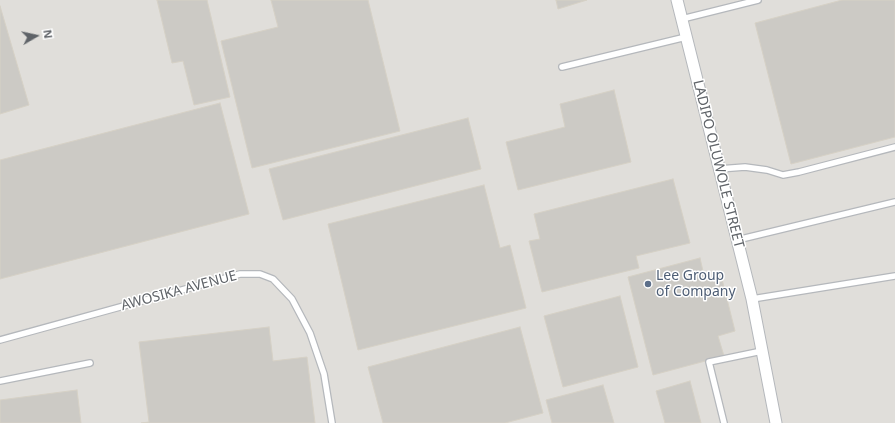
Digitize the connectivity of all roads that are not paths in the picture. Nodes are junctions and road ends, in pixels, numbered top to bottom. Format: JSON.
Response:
{"nodes":[{"id":1,"x":678,"y":0,"type":"edge"},
{"id":2,"x":758,"y":0,"type":"edge"},
{"id":3,"x":682,"y":19,"type":"junction"},
{"id":4,"x":686,"y":37,"type":"junction"},
{"id":5,"x":562,"y":67,"type":"dead end"},
{"id":6,"x":895,"y":146,"type":"edge"},
{"id":7,"x":719,"y":169,"type":"junction"},
{"id":8,"x":895,"y":202,"type":"edge"},
{"id":9,"x":737,"y":240,"type":"junction"},
{"id":10,"x":895,"y":276,"type":"edge"},
{"id":11,"x":752,"y":299,"type":"junction"},
{"id":12,"x":0,"y":340,"type":"edge"},
{"id":13,"x":762,"y":350,"type":"junction"},
{"id":14,"x":90,"y":363,"type":"dead end"},
{"id":15,"x":0,"y":381,"type":"edge"},
{"id":16,"x":332,"y":423,"type":"edge"},
{"id":17,"x":724,"y":423,"type":"edge"},
{"id":18,"x":776,"y":423,"type":"edge"}],
"edges":[{"from":1,"to":3,"type":"street","name":"LADIPO OLUWOLE STREET"},
{"from":2,"to":3,"type":"lane"},
{"from":3,"to":4,"type":"street","name":"LADIPO OLUWOLE STREET"},
{"from":4,"to":5,"type":"lane"},
{"from":4,"to":7,"type":"street","name":"LADIPO OLUWOLE STREET"},
{"from":6,"to":7,"type":"lane"},
{"from":7,"to":9,"type":"street","name":"LADIPO OLUWOLE STREET"},
{"from":8,"to":9,"type":"lane"},
{"from":9,"to":11,"type":"street","name":"LADIPO OLUWOLE STREET"},
{"from":10,"to":11,"type":"lane"},
{"from":11,"to":13,"type":"street","name":"LADIPO OLUWOLE STREET"},
{"from":12,"to":16,"type":"lane","name":"AWOSIKA AVENUE"},
{"from":13,"to":17,"type":"lane"},
{"from":13,"to":18,"type":"street","name":"LADIPO OLUWOLE STREET"},
{"from":14,"to":15,"type":"lane"}]}
